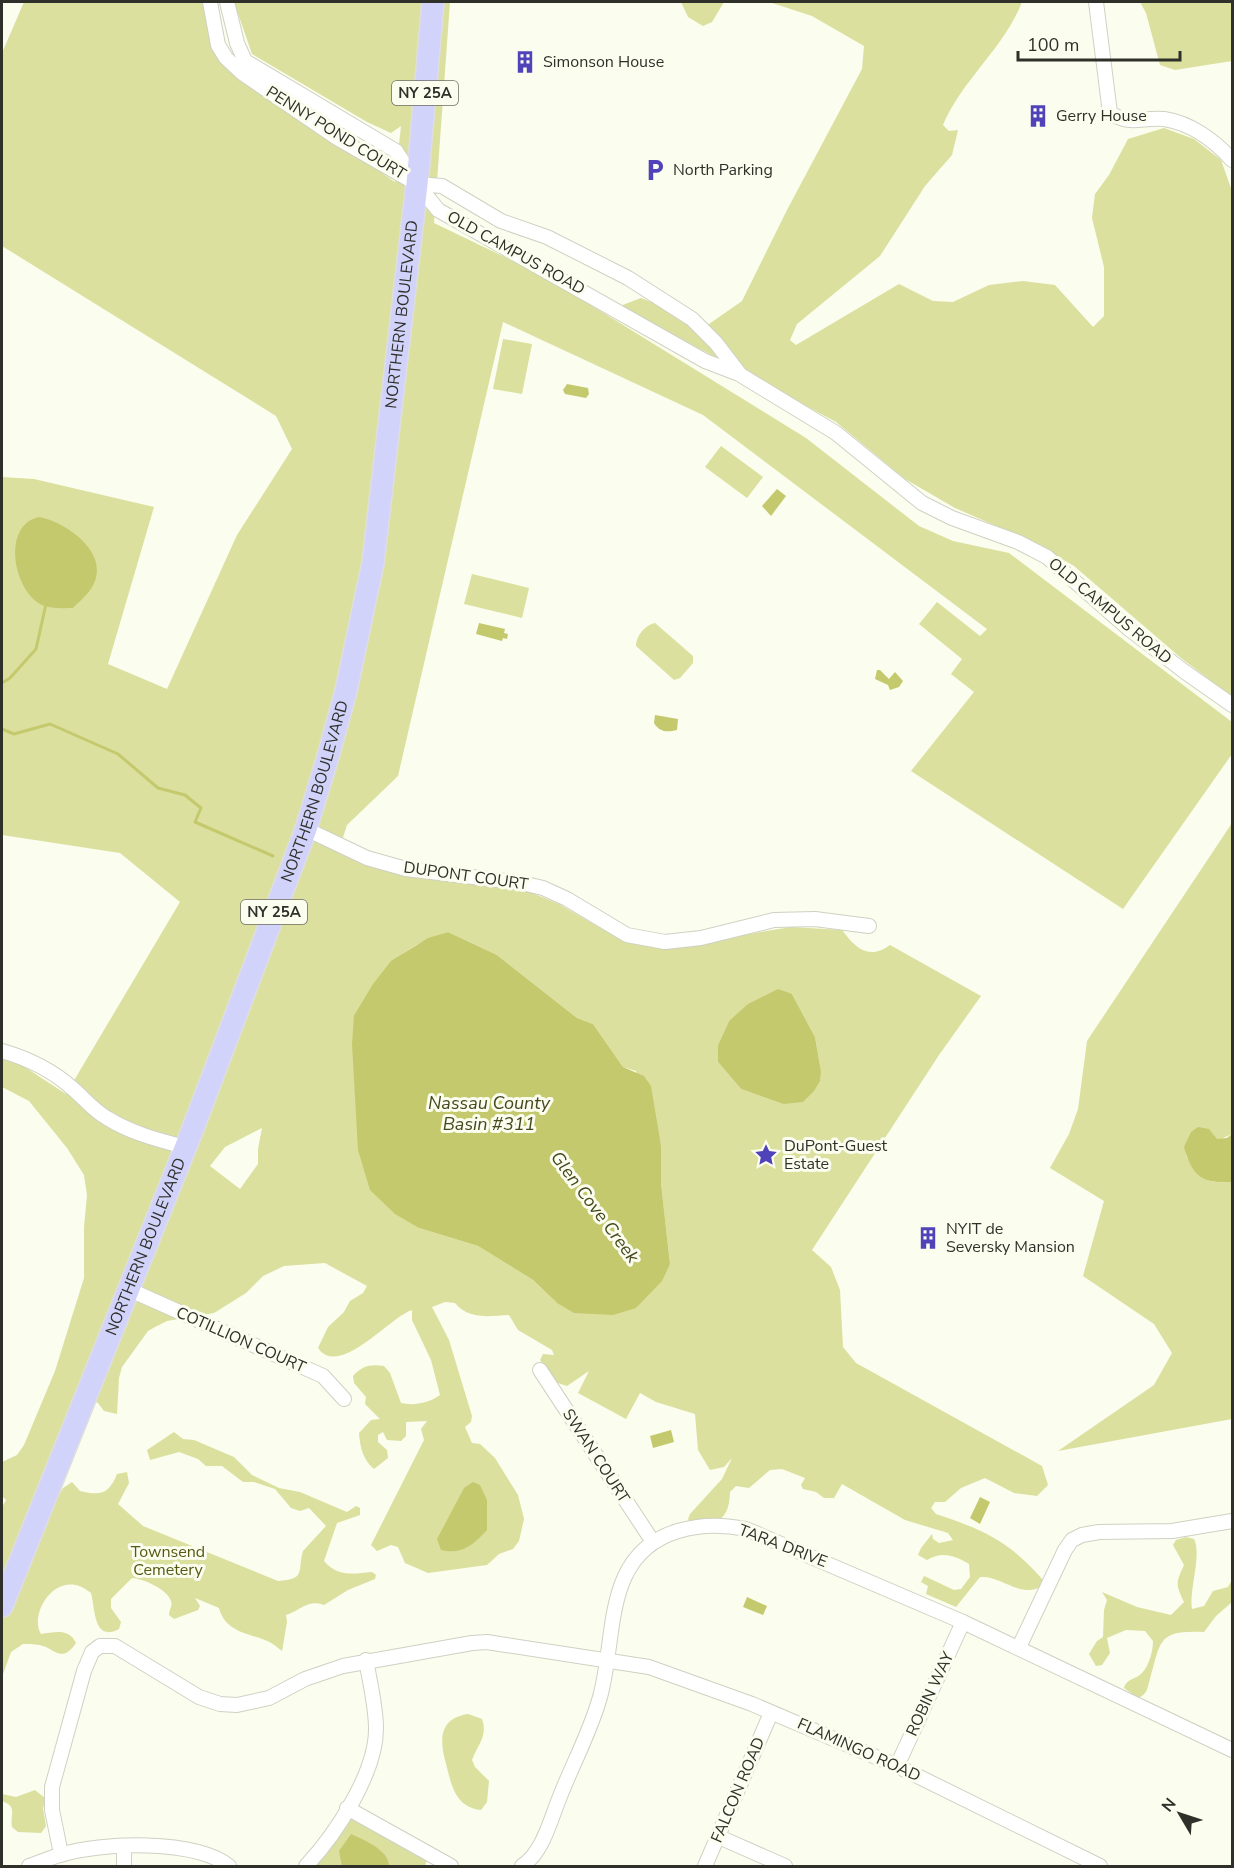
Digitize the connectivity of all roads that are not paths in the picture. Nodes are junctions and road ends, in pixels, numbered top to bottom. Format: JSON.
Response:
{"nodes":[{"id":1,"x":210,"y":2,"type":"edge"},
{"id":2,"x":227,"y":2,"type":"edge"},
{"id":3,"x":433,"y":2,"type":"edge"},
{"id":4,"x":1096,"y":2,"type":"edge"},
{"id":5,"x":1233,"y":160,"type":"edge"},
{"id":6,"x":417,"y":184,"type":"junction"},
{"id":7,"x":739,"y":374,"type":"junction"},
{"id":8,"x":1233,"y":705,"type":"edge"},
{"id":9,"x":306,"y":829,"type":"junction"},
{"id":10,"x":869,"y":926,"type":"dead end"},
{"id":11,"x":2,"y":1051,"type":"edge"},
{"id":12,"x":185,"y":1147,"type":"junction"},
{"id":13,"x":130,"y":1290,"type":"junction"},
{"id":14,"x":540,"y":1370,"type":"dead end"},
{"id":15,"x":344,"y":1399,"type":"dead end"},
{"id":16,"x":1233,"y":1521,"type":"edge"},
{"id":17,"x":652,"y":1542,"type":"junction"},
{"id":18,"x":2,"y":1606,"type":"edge"},
{"id":19,"x":963,"y":1622,"type":"junction"},
{"id":20,"x":1019,"y":1647,"type":"junction"},
{"id":21,"x":607,"y":1659,"type":"junction"},
{"id":22,"x":366,"y":1660,"type":"junction"},
{"id":23,"x":771,"y":1713,"type":"junction"},
{"id":24,"x":1233,"y":1750,"type":"edge"},
{"id":25,"x":897,"y":1766,"type":"junction"},
{"id":26,"x":347,"y":1808,"type":"junction"},
{"id":27,"x":718,"y":1837,"type":"junction"},
{"id":28,"x":124,"y":1847,"type":"junction"},
{"id":29,"x":61,"y":1854,"type":"junction"},
{"id":30,"x":29,"y":1866,"type":"edge"},
{"id":31,"x":124,"y":1866,"type":"edge"},
{"id":32,"x":229,"y":1866,"type":"edge"},
{"id":33,"x":306,"y":1866,"type":"edge"},
{"id":34,"x":452,"y":1866,"type":"edge"},
{"id":35,"x":522,"y":1866,"type":"edge"},
{"id":36,"x":705,"y":1866,"type":"edge"},
{"id":37,"x":785,"y":1866,"type":"edge"},
{"id":38,"x":1100,"y":1866,"type":"edge"}],
"edges":[{"from":1,"to":6,"type":"street","name":"PENNY POND COURT"},
{"from":2,"to":6,"type":"street","name":"PENNY POND COURT"},
{"from":3,"to":6,"type":"main road","name":"NORTHERN BOULEVARD","number":"NY 25A"},
{"from":4,"to":5,"type":"street"},
{"from":6,"to":7,"type":"street","name":"OLD CAMPUS ROAD"},
{"from":6,"to":7,"type":"street","name":"OLD CAMPUS ROAD"},
{"from":6,"to":9,"type":"main road","name":"NORTHERN BOULEVARD","number":"NY 25A"},
{"from":7,"to":8,"type":"street","name":"OLD CAMPUS ROAD"},
{"from":9,"to":10,"type":"street","name":"DUPONT COURT"},
{"from":9,"to":12,"type":"main road","name":"NORTHERN BOULEVARD","number":"NY 25A"},
{"from":11,"to":12,"type":"street"},
{"from":12,"to":13,"type":"main road","name":"NORTHERN BOULEVARD","number":"NY 25A"},
{"from":13,"to":15,"type":"street","name":"COTILLION COURT"},
{"from":13,"to":18,"type":"main road","name":"NORTHERN BOULEVARD","number":"NY 25A"},
{"from":14,"to":17,"type":"street","name":"SWAN COURT"},
{"from":16,"to":20,"type":"street"},
{"from":17,"to":19,"type":"street","name":"TARA DRIVE"},
{"from":17,"to":21,"type":"street","name":"TARA DRIVE"},
{"from":19,"to":20,"type":"street","name":"TARA DRIVE"},
{"from":19,"to":25,"type":"street","name":"ROBIN WAY"},
{"from":20,"to":24,"type":"street","name":"TARA DRIVE"},
{"from":21,"to":22,"type":"street","name":"FLAMINGO ROAD"},
{"from":21,"to":23,"type":"street","name":"FLAMINGO ROAD"},
{"from":21,"to":35,"type":"street","name":"TARA DRIVE"},
{"from":22,"to":26,"type":"street"},
{"from":22,"to":29,"type":"street","name":"FLAMINGO ROAD"},
{"from":23,"to":25,"type":"street","name":"FLAMINGO ROAD"},
{"from":23,"to":27,"type":"street","name":"FALCON ROAD"},
{"from":25,"to":38,"type":"street","name":"FLAMINGO ROAD"},
{"from":26,"to":33,"type":"street"},
{"from":26,"to":34,"type":"street"},
{"from":27,"to":36,"type":"street","name":"FALCON ROAD"},
{"from":27,"to":37,"type":"street"},
{"from":28,"to":29,"type":"street"},
{"from":28,"to":31,"type":"street"},
{"from":28,"to":32,"type":"street"},
{"from":29,"to":30,"type":"street"}]}
